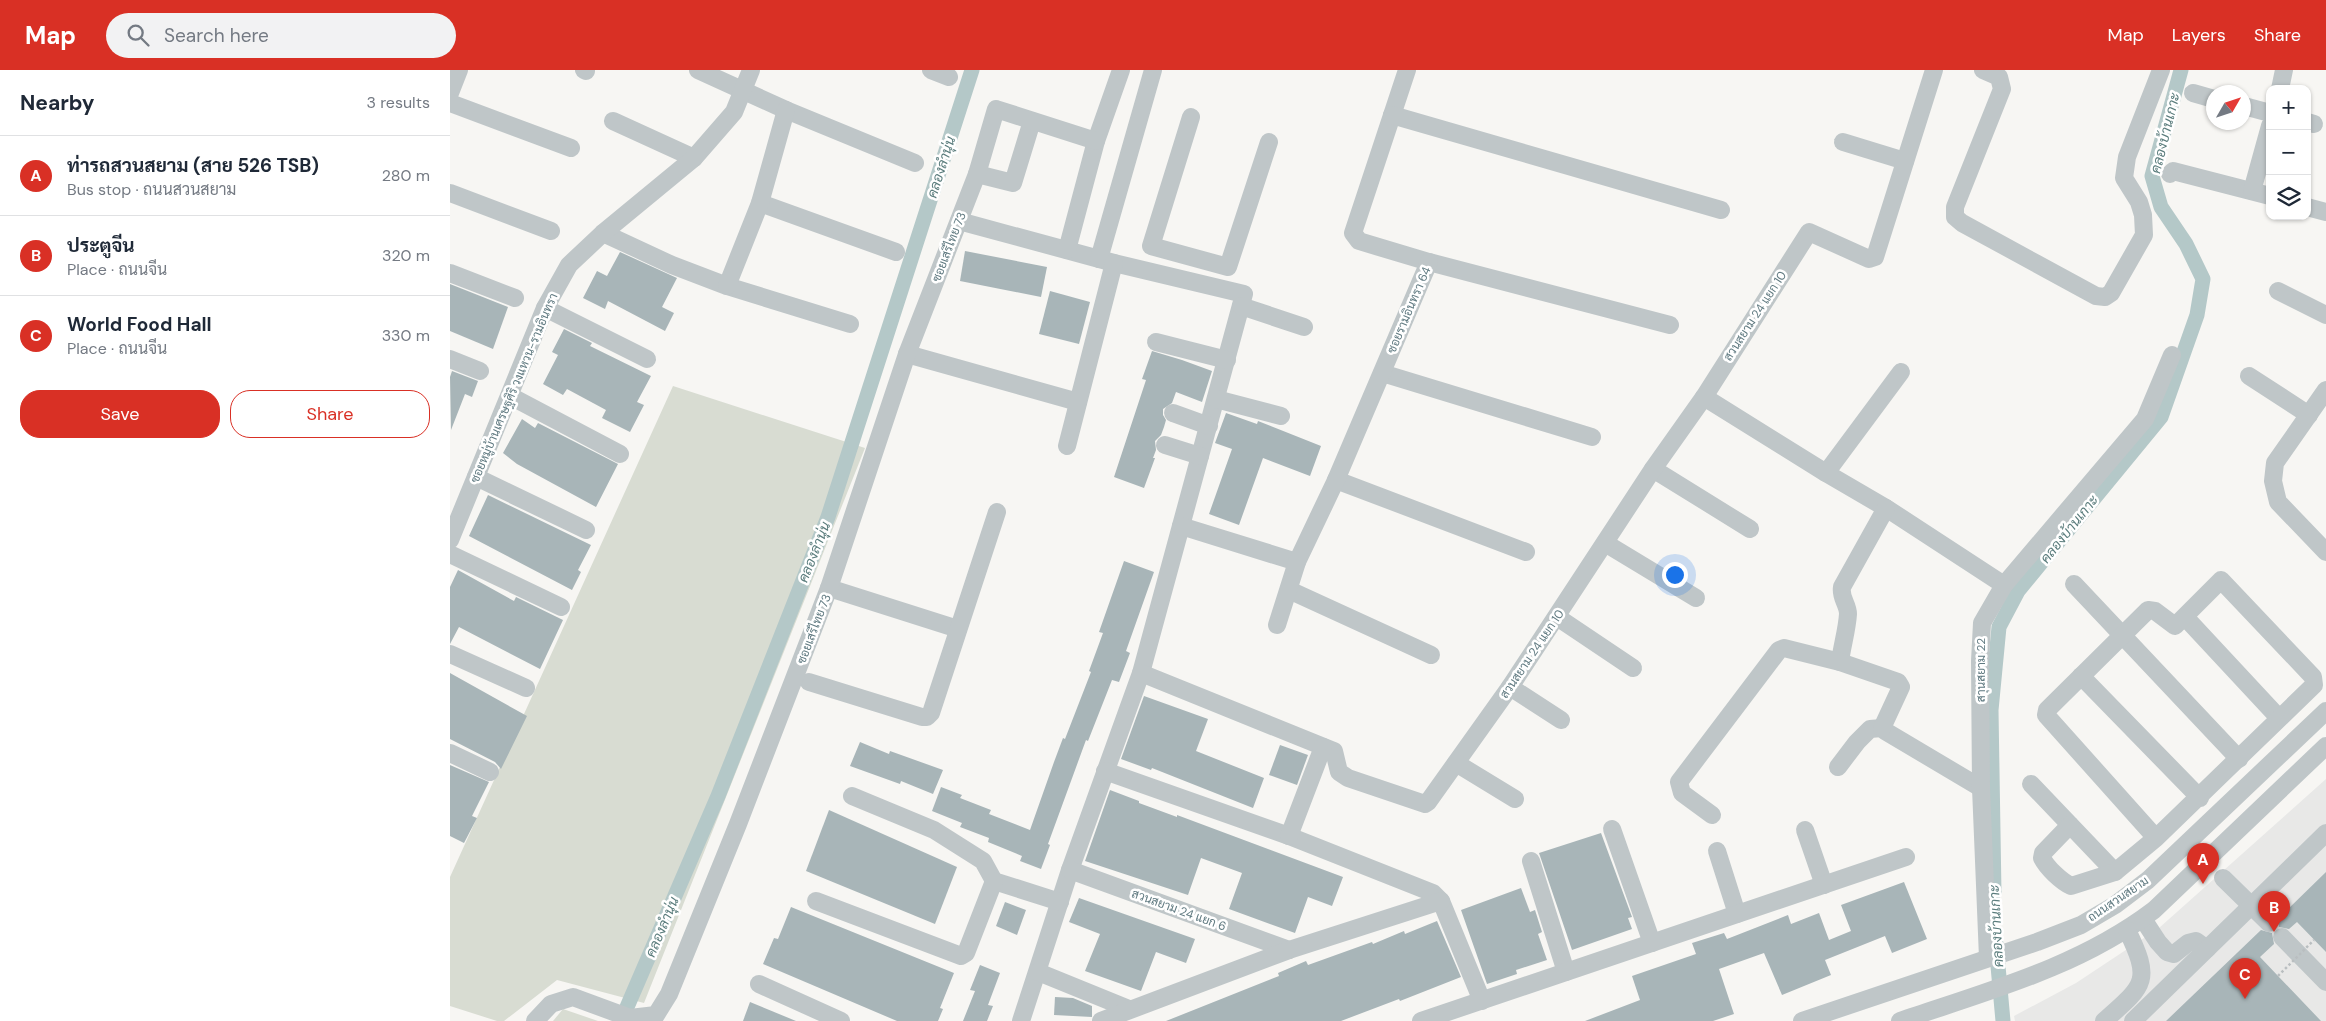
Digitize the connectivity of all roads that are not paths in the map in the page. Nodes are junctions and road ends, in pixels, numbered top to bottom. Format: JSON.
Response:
{"nodes":[{"id":1,"x":459,"y":70,"type":"edge"},
{"id":2,"x":698,"y":70,"type":"edge"},
{"id":3,"x":751,"y":70,"type":"edge"},
{"id":4,"x":931,"y":70,"type":"edge"},
{"id":5,"x":1121,"y":70,"type":"edge"},
{"id":6,"x":1153,"y":70,"type":"edge"},
{"id":7,"x":1407,"y":70,"type":"edge"},
{"id":8,"x":1934,"y":70,"type":"edge"},
{"id":9,"x":1983,"y":70,"type":"edge"},
{"id":10,"x":2162,"y":70,"type":"edge"},
{"id":11,"x":2284,"y":70,"type":"edge"},
{"id":12,"x":949,"y":77,"type":"dead end"},
{"id":13,"x":2281,"y":85,"type":"edge"},
{"id":14,"x":743,"y":89,"type":"junction"},
{"id":15,"x":450,"y":93,"type":"edge"},
{"id":16,"x":2193,"y":93,"type":"dead end"},
{"id":17,"x":2206,"y":97,"type":"edge"},
{"id":18,"x":450,"y":103,"type":"edge"},
{"id":19,"x":2251,"y":108,"type":"edge"},
{"id":20,"x":786,"y":110,"type":"junction"},
{"id":21,"x":2266,"y":112,"type":"edge"},
{"id":22,"x":1392,"y":115,"type":"junction"},
{"id":23,"x":1191,"y":117,"type":"dead end"},
{"id":24,"x":613,"y":121,"type":"dead end"},
{"id":25,"x":1032,"y":121,"type":"junction"},
{"id":26,"x":2269,"y":130,"type":"edge"},
{"id":27,"x":1096,"y":141,"type":"junction"},
{"id":28,"x":1269,"y":142,"type":"dead end"},
{"id":29,"x":1843,"y":142,"type":"dead end"},
{"id":30,"x":571,"y":148,"type":"dead end"},
{"id":31,"x":694,"y":158,"type":"junction"},
{"id":32,"x":1905,"y":161,"type":"junction"},
{"id":33,"x":916,"y":163,"type":"dead end"},
{"id":34,"x":977,"y":174,"type":"junction"},
{"id":35,"x":2170,"y":174,"type":"dead end"},
{"id":36,"x":2252,"y":191,"type":"junction"},
{"id":37,"x":450,"y":193,"type":"edge"},
{"id":38,"x":2266,"y":195,"type":"edge"},
{"id":39,"x":760,"y":203,"type":"junction"},
{"id":40,"x":2311,"y":208,"type":"edge"},
{"id":41,"x":1721,"y":210,"type":"dead end"},
{"id":42,"x":2326,"y":212,"type":"edge"},
{"id":43,"x":959,"y":221,"type":"junction"},
{"id":44,"x":551,"y":231,"type":"dead end"},
{"id":45,"x":603,"y":233,"type":"junction"},
{"id":46,"x":1151,"y":246,"type":"junction"},
{"id":47,"x":1067,"y":250,"type":"junction"},
{"id":48,"x":896,"y":252,"type":"dead end"},
{"id":49,"x":1106,"y":261,"type":"junction"},
{"id":50,"x":1429,"y":262,"type":"junction"},
{"id":51,"x":1147,"y":271,"type":"junction"},
{"id":52,"x":450,"y":273,"type":"edge"},
{"id":53,"x":727,"y":286,"type":"junction"},
{"id":54,"x":2278,"y":292,"type":"dead end"},
{"id":55,"x":515,"y":298,"type":"dead end"},
{"id":56,"x":1241,"y":306,"type":"junction"},
{"id":57,"x":545,"y":308,"type":"junction"},
{"id":58,"x":2326,"y":314,"type":"edge"},
{"id":59,"x":850,"y":324,"type":"dead end"},
{"id":60,"x":1670,"y":325,"type":"dead end"},
{"id":61,"x":1304,"y":327,"type":"dead end"},
{"id":62,"x":1156,"y":342,"type":"dead end"},
{"id":63,"x":908,"y":354,"type":"junction"},
{"id":64,"x":2172,"y":355,"type":"dead end"},
{"id":65,"x":450,"y":359,"type":"edge"},
{"id":66,"x":647,"y":360,"type":"dead end"},
{"id":67,"x":1226,"y":360,"type":"junction"},
{"id":68,"x":480,"y":371,"type":"dead end"},
{"id":69,"x":1900,"y":372,"type":"dead end"},
{"id":70,"x":1382,"y":373,"type":"junction"},
{"id":71,"x":2249,"y":376,"type":"dead end"},
{"id":72,"x":2326,"y":390,"type":"edge"},
{"id":73,"x":510,"y":396,"type":"junction"},
{"id":74,"x":1704,"y":397,"type":"junction"},
{"id":75,"x":1216,"y":398,"type":"junction"},
{"id":76,"x":1078,"y":402,"type":"junction"},
{"id":77,"x":1173,"y":413,"type":"dead end"},
{"id":78,"x":2309,"y":415,"type":"junction"},
{"id":79,"x":1281,"y":416,"type":"dead end"},
{"id":80,"x":1208,"y":426,"type":"junction"},
{"id":81,"x":1592,"y":437,"type":"dead end"},
{"id":82,"x":1165,"y":445,"type":"dead end"},
{"id":83,"x":1067,"y":446,"type":"dead end"},
{"id":84,"x":620,"y":454,"type":"dead end"},
{"id":85,"x":1200,"y":456,"type":"junction"},
{"id":86,"x":1654,"y":469,"type":"junction"},
{"id":87,"x":1826,"y":473,"type":"junction"},
{"id":88,"x":476,"y":477,"type":"junction"},
{"id":89,"x":1336,"y":480,"type":"junction"},
{"id":90,"x":1886,"y":508,"type":"junction"},
{"id":91,"x":997,"y":512,"type":"dead end"},
{"id":92,"x":1181,"y":526,"type":"junction"},
{"id":93,"x":1750,"y":529,"type":"dead end"},
{"id":94,"x":586,"y":530,"type":"dead end"},
{"id":95,"x":450,"y":540,"type":"edge"},
{"id":96,"x":1605,"y":543,"type":"junction"},
{"id":97,"x":1526,"y":552,"type":"dead end"},
{"id":98,"x":2326,"y":552,"type":"edge"},
{"id":99,"x":450,"y":554,"type":"edge"},
{"id":100,"x":1297,"y":562,"type":"junction"},
{"id":101,"x":2074,"y":584,"type":"dead end"},
{"id":102,"x":2004,"y":585,"type":"junction"},
{"id":103,"x":829,"y":588,"type":"junction"},
{"id":104,"x":1288,"y":590,"type":"junction"},
{"id":105,"x":1696,"y":598,"type":"dead end"},
{"id":106,"x":561,"y":607,"type":"dead end"},
{"id":107,"x":1556,"y":617,"type":"junction"},
{"id":108,"x":2185,"y":617,"type":"junction"},
{"id":109,"x":1277,"y":624,"type":"dead end"},
{"id":110,"x":958,"y":629,"type":"junction"},
{"id":111,"x":2122,"y":634,"type":"junction"},
{"id":112,"x":450,"y":654,"type":"edge"},
{"id":113,"x":1431,"y":655,"type":"dead end"},
{"id":114,"x":1840,"y":662,"type":"junction"},
{"id":115,"x":1633,"y":668,"type":"dead end"},
{"id":116,"x":1141,"y":673,"type":"junction"},
{"id":117,"x":2081,"y":676,"type":"junction"},
{"id":118,"x":809,"y":682,"type":"dead end"},
{"id":119,"x":1510,"y":687,"type":"junction"},
{"id":120,"x":526,"y":688,"type":"dead end"},
{"id":121,"x":2326,"y":711,"type":"edge"},
{"id":122,"x":2279,"y":718,"type":"junction"},
{"id":123,"x":1561,"y":720,"type":"dead end"},
{"id":124,"x":1882,"y":728,"type":"junction"},
{"id":125,"x":1323,"y":747,"type":"junction"},
{"id":126,"x":2324,"y":750,"type":"edge"},
{"id":127,"x":450,"y":752,"type":"edge"},
{"id":128,"x":2239,"y":759,"type":"junction"},
{"id":129,"x":1456,"y":763,"type":"junction"},
{"id":130,"x":1838,"y":767,"type":"dead end"},
{"id":131,"x":490,"y":772,"type":"dead end"},
{"id":132,"x":1105,"y":772,"type":"junction"},
{"id":133,"x":2225,"y":772,"type":"junction"},
{"id":134,"x":2031,"y":784,"type":"dead end"},
{"id":135,"x":1980,"y":788,"type":"junction"},
{"id":136,"x":852,"y":796,"type":"dead end"},
{"id":137,"x":2238,"y":796,"type":"junction"},
{"id":138,"x":2200,"y":798,"type":"junction"},
{"id":139,"x":1515,"y":799,"type":"dead end"},
{"id":140,"x":1712,"y":815,"type":"dead end"},
{"id":141,"x":2070,"y":825,"type":"junction"},
{"id":142,"x":1612,"y":829,"type":"dead end"},
{"id":143,"x":1805,"y":830,"type":"dead end"},
{"id":144,"x":2326,"y":833,"type":"edge"},
{"id":145,"x":1289,"y":836,"type":"junction"},
{"id":146,"x":2156,"y":838,"type":"junction"},
{"id":147,"x":1717,"y":851,"type":"dead end"},
{"id":148,"x":1906,"y":857,"type":"dead end"},
{"id":149,"x":1531,"y":861,"type":"dead end"},
{"id":150,"x":1070,"y":870,"type":"junction"},
{"id":151,"x":2115,"y":872,"type":"junction"},
{"id":152,"x":2223,"y":878,"type":"dead end"},
{"id":153,"x":994,"y":881,"type":"junction"},
{"id":154,"x":1824,"y":885,"type":"junction"},
{"id":155,"x":816,"y":901,"type":"dead end"},
{"id":156,"x":1441,"y":901,"type":"junction"},
{"id":157,"x":1060,"y":902,"type":"junction"},
{"id":158,"x":2252,"y":906,"type":"junction"},
{"id":159,"x":1737,"y":914,"type":"junction"},
{"id":160,"x":2143,"y":919,"type":"junction"},
{"id":161,"x":2269,"y":923,"type":"dead end"},
{"id":162,"x":2127,"y":930,"type":"junction"},
{"id":163,"x":2282,"y":936,"type":"dead end"},
{"id":164,"x":1652,"y":943,"type":"junction"},
{"id":165,"x":2207,"y":949,"type":"junction"},
{"id":166,"x":1289,"y":950,"type":"junction"},
{"id":167,"x":1988,"y":958,"type":"junction"},
{"id":168,"x":1038,"y":972,"type":"junction"},
{"id":169,"x":1566,"y":972,"type":"junction"},
{"id":170,"x":2326,"y":982,"type":"edge"},
{"id":171,"x":759,"y":984,"type":"dead end"},
{"id":172,"x":1482,"y":1001,"type":"junction"},
{"id":173,"x":1129,"y":1009,"type":"junction"},
{"id":174,"x":535,"y":1021,"type":"edge"},
{"id":175,"x":841,"y":1021,"type":"edge"},
{"id":176,"x":1021,"y":1021,"type":"edge"},
{"id":177,"x":1100,"y":1021,"type":"edge"},
{"id":178,"x":1421,"y":1021,"type":"edge"},
{"id":179,"x":1802,"y":1021,"type":"edge"},
{"id":180,"x":1900,"y":1021,"type":"edge"},
{"id":181,"x":2104,"y":1021,"type":"edge"},
{"id":182,"x":2133,"y":1021,"type":"edge"}],
"edges":[{"from":1,"to":15,"type":"street"},
{"from":2,"to":14,"type":"street"},
{"from":3,"to":14,"type":"street","name":"ซอยหมู่บ้านเศรษฐศิริ วงแหวน-รามอินทรา"},
{"from":4,"to":12,"type":"street"},
{"from":5,"to":27,"type":"street"},
{"from":6,"to":49,"type":"street"},
{"from":7,"to":22,"type":"street","name":"ซอยรามอินทรา 64"},
{"from":8,"to":32,"type":"street"},
{"from":9,"to":10,"type":"street"},
{"from":11,"to":13,"type":"street"},
{"from":14,"to":20,"type":"street"},
{"from":14,"to":31,"type":"street","name":"ซอยหมู่บ้านเศรษฐศิริ วงแหวน-รามอินทรา"},
{"from":16,"to":17,"type":"street"},
{"from":18,"to":30,"type":"street"},
{"from":19,"to":21,"type":"street"},
{"from":20,"to":33,"type":"street"},
{"from":20,"to":39,"type":"street"},
{"from":22,"to":41,"type":"street"},
{"from":22,"to":50,"type":"street","name":"ซอยรามอินทรา 64"},
{"from":23,"to":46,"type":"street"},
{"from":24,"to":31,"type":"street"},
{"from":25,"to":27,"type":"street"},
{"from":25,"to":34,"type":"street"},
{"from":25,"to":34,"type":"street","name":"ซอยเสรีไทย 73"},
{"from":26,"to":36,"type":"street"},
{"from":27,"to":47,"type":"street"},
{"from":28,"to":46,"type":"street"},
{"from":29,"to":32,"type":"street"},
{"from":31,"to":45,"type":"street","name":"ซอยหมู่บ้านเศรษฐศิริ วงแหวน-รามอินทรา"},
{"from":32,"to":74,"type":"street","name":"สวนสยาม 24 แยก 10"},
{"from":34,"to":43,"type":"street","name":"ซอยเสรีไทย 73"},
{"from":35,"to":36,"type":"street"},
{"from":36,"to":38,"type":"street"},
{"from":37,"to":44,"type":"street"},
{"from":39,"to":48,"type":"street"},
{"from":39,"to":53,"type":"street"},
{"from":40,"to":42,"type":"street"},
{"from":43,"to":47,"type":"street"},
{"from":43,"to":63,"type":"street","name":"ซอยเสรีไทย 73"},
{"from":45,"to":53,"type":"street"},
{"from":45,"to":57,"type":"street","name":"ซอยหมู่บ้านเศรษฐศิริ วงแหวน-รามอินทรา"},
{"from":46,"to":51,"type":"street"},
{"from":47,"to":49,"type":"street"},
{"from":49,"to":51,"type":"street"},
{"from":49,"to":76,"type":"street"},
{"from":50,"to":60,"type":"street"},
{"from":50,"to":70,"type":"street","name":"ซอยรามอินทรา 64"},
{"from":51,"to":56,"type":"street"},
{"from":52,"to":55,"type":"street"},
{"from":53,"to":59,"type":"street"},
{"from":54,"to":58,"type":"street"},
{"from":56,"to":61,"type":"street"},
{"from":56,"to":67,"type":"street"},
{"from":57,"to":66,"type":"street"},
{"from":57,"to":73,"type":"street","name":"ซอยหมู่บ้านเศรษฐศิริ วงแหวน-รามอินทรา"},
{"from":62,"to":67,"type":"street"},
{"from":63,"to":76,"type":"street"},
{"from":63,"to":103,"type":"street","name":"ซอยเสรีไทย 73"},
{"from":64,"to":102,"type":"street","name":"สาุนสยาม 22"},
{"from":65,"to":68,"type":"street"},
{"from":67,"to":75,"type":"street"},
{"from":69,"to":87,"type":"street"},
{"from":70,"to":81,"type":"street"},
{"from":70,"to":89,"type":"street","name":"ซอยรามอินทรา 64"},
{"from":71,"to":78,"type":"street"},
{"from":72,"to":78,"type":"street"},
{"from":73,"to":84,"type":"street"},
{"from":73,"to":88,"type":"street","name":"ซอยหมู่บ้านเศรษฐศิริ วงแหวน-รามอินทรา"},
{"from":74,"to":86,"type":"street","name":"สวนสยาม 24 แยก 10"},
{"from":74,"to":87,"type":"street"},
{"from":75,"to":79,"type":"street"},
{"from":75,"to":80,"type":"street"},
{"from":76,"to":83,"type":"street"},
{"from":77,"to":80,"type":"street"},
{"from":78,"to":98,"type":"street"},
{"from":80,"to":85,"type":"street"},
{"from":82,"to":85,"type":"street"},
{"from":85,"to":92,"type":"street"},
{"from":86,"to":93,"type":"street"},
{"from":86,"to":96,"type":"street","name":"สวนสยาม 24 แยก 10"},
{"from":87,"to":90,"type":"street"},
{"from":88,"to":94,"type":"street"},
{"from":88,"to":95,"type":"street","name":"ซอยหมู่บ้านเศรษฐศิริ วงแหวน-รามอินทรา"},
{"from":89,"to":97,"type":"street"},
{"from":89,"to":100,"type":"street","name":"ซอยรามอินทรา 64"},
{"from":90,"to":102,"type":"street"},
{"from":90,"to":114,"type":"street"},
{"from":91,"to":110,"type":"street"},
{"from":92,"to":100,"type":"street"},
{"from":92,"to":116,"type":"street"},
{"from":96,"to":105,"type":"street"},
{"from":96,"to":107,"type":"street","name":"สวนสยาม 24 แยก 10"},
{"from":99,"to":106,"type":"street"},
{"from":100,"to":104,"type":"street","name":"ซอยรามอินทรา 64"},
{"from":101,"to":111,"type":"street"},
{"from":102,"to":135,"type":"street","name":"สาุนสยาม 22"},
{"from":103,"to":110,"type":"street"},
{"from":103,"to":174,"type":"street","name":"ซอยเสรีไทย 73"},
{"from":104,"to":109,"type":"street","name":"ซอยรามอินทรา 64"},
{"from":104,"to":113,"type":"street"},
{"from":107,"to":115,"type":"street"},
{"from":107,"to":119,"type":"street","name":"สวนสยาม 24 แยก 10"},
{"from":108,"to":111,"type":"street"},
{"from":108,"to":122,"type":"street"},
{"from":108,"to":122,"type":"street"},
{"from":110,"to":118,"type":"street"},
{"from":111,"to":117,"type":"street"},
{"from":111,"to":128,"type":"street"},
{"from":112,"to":120,"type":"street"},
{"from":114,"to":124,"type":"street"},
{"from":114,"to":140,"type":"street"},
{"from":116,"to":125,"type":"street","name":"สวนสยาม 24 แยก 10"},
{"from":116,"to":132,"type":"street"},
{"from":117,"to":138,"type":"street"},
{"from":117,"to":146,"type":"street"},
{"from":119,"to":123,"type":"street"},
{"from":119,"to":129,"type":"street","name":"สวนสยาม 24 แยก 10"},
{"from":121,"to":137,"type":"street","name":"ถนนสวนสยาม"},
{"from":122,"to":128,"type":"street"},
{"from":124,"to":130,"type":"street"},
{"from":124,"to":135,"type":"street"},
{"from":125,"to":129,"type":"street","name":"สวนสยาม 24 แยก 10"},
{"from":125,"to":145,"type":"street"},
{"from":126,"to":137,"type":"street"},
{"from":126,"to":160,"type":"street"},
{"from":127,"to":131,"type":"street"},
{"from":128,"to":133,"type":"street"},
{"from":129,"to":139,"type":"street"},
{"from":132,"to":145,"type":"street"},
{"from":132,"to":150,"type":"street"},
{"from":133,"to":137,"type":"street"},
{"from":133,"to":138,"type":"street"},
{"from":134,"to":141,"type":"street"},
{"from":135,"to":167,"type":"street","name":"สาุนสยาม 22"},
{"from":136,"to":153,"type":"street"},
{"from":137,"to":167,"type":"street","name":"ถนนสวนสยาม"},
{"from":138,"to":146,"type":"street"},
{"from":141,"to":151,"type":"street"},
{"from":141,"to":151,"type":"street"},
{"from":142,"to":164,"type":"street"},
{"from":143,"to":154,"type":"street"},
{"from":144,"to":158,"type":"street"},
{"from":145,"to":156,"type":"street"},
{"from":146,"to":151,"type":"street"},
{"from":147,"to":159,"type":"street"},
{"from":148,"to":154,"type":"street"},
{"from":149,"to":169,"type":"street"},
{"from":150,"to":157,"type":"street"},
{"from":150,"to":166,"type":"street","name":"สวนสยาม 24 แยก 6"},
{"from":152,"to":158,"type":"street"},
{"from":153,"to":155,"type":"street"},
{"from":153,"to":157,"type":"street"},
{"from":154,"to":159,"type":"street"},
{"from":156,"to":166,"type":"street"},
{"from":156,"to":172,"type":"street"},
{"from":157,"to":168,"type":"street"},
{"from":158,"to":161,"type":"street"},
{"from":158,"to":165,"type":"street"},
{"from":159,"to":164,"type":"street"},
{"from":160,"to":162,"type":"street"},
{"from":160,"to":165,"type":"street"},
{"from":162,"to":180,"type":"street"},
{"from":162,"to":181,"type":"street"},
{"from":163,"to":170,"type":"street"},
{"from":164,"to":169,"type":"street"},
{"from":165,"to":182,"type":"street"},
{"from":166,"to":173,"type":"street"},
{"from":167,"to":179,"type":"street","name":"ถนนสวนสยาม"},
{"from":168,"to":173,"type":"street"},
{"from":168,"to":176,"type":"street"},
{"from":169,"to":172,"type":"street"},
{"from":171,"to":175,"type":"street"},
{"from":172,"to":178,"type":"street"},
{"from":173,"to":177,"type":"street"}]}
